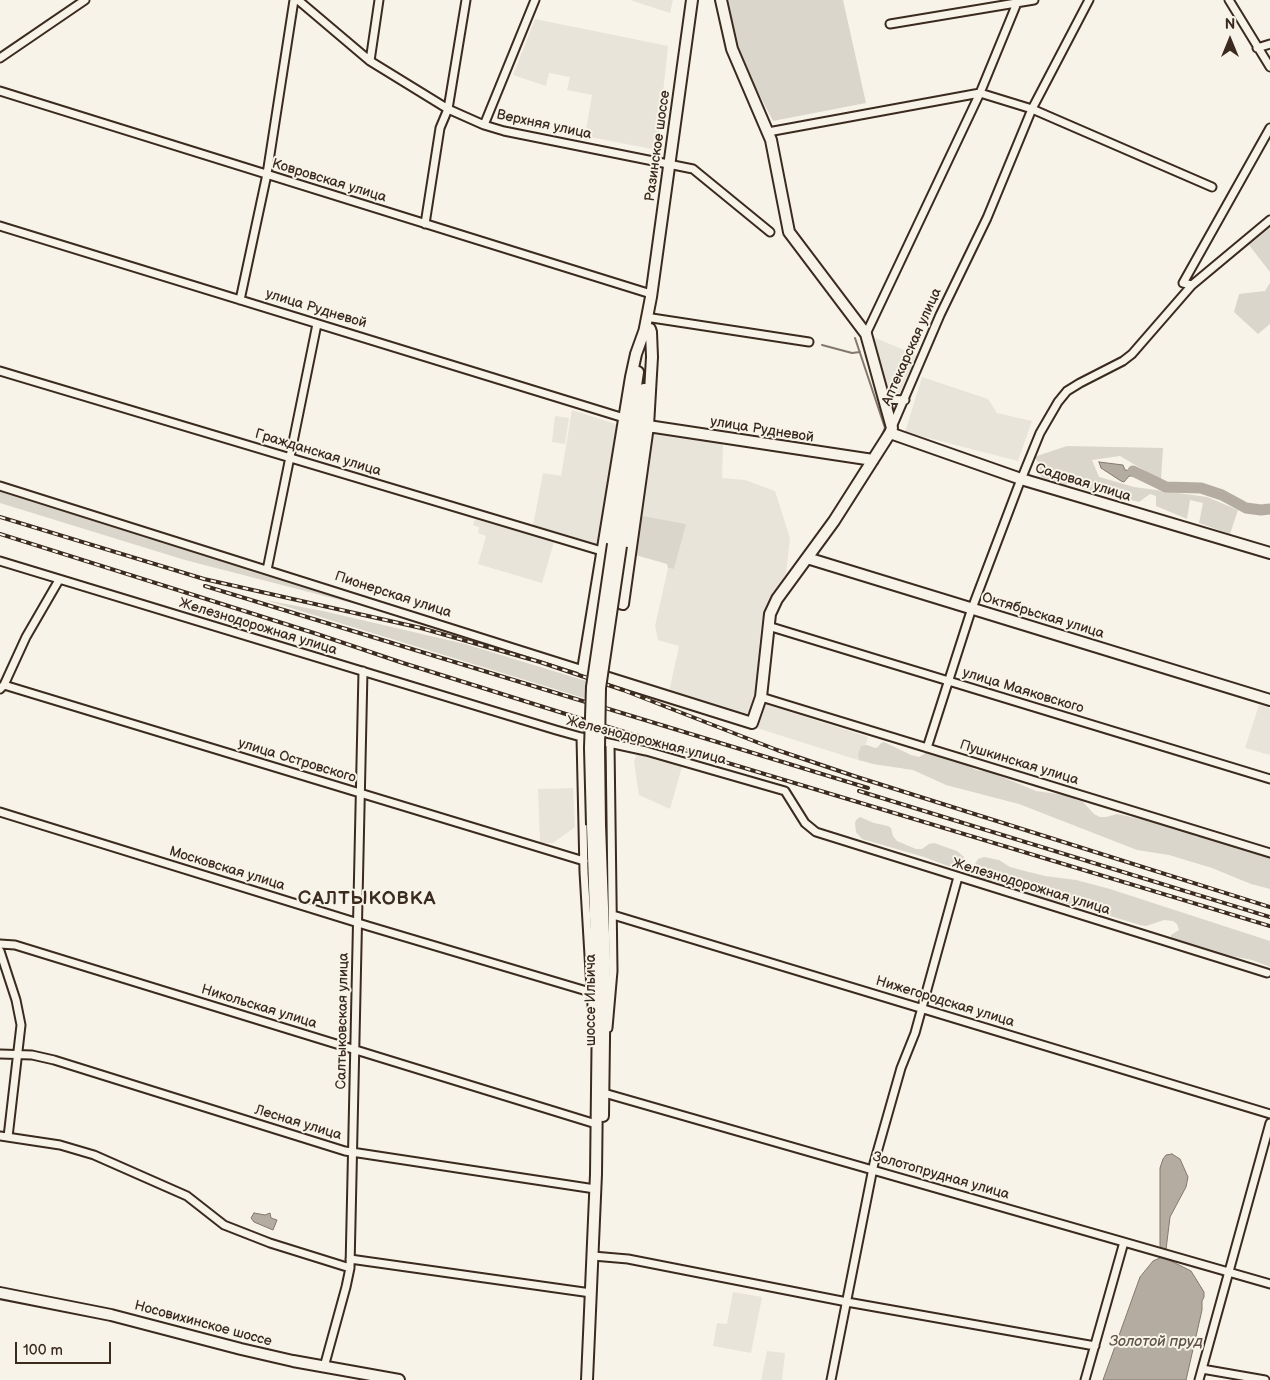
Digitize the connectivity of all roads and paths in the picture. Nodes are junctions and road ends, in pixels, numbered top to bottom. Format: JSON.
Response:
{"nodes":[{"id":1,"x":85,"y":0,"type":"edge"},
{"id":2,"x":294,"y":0,"type":"edge"},
{"id":3,"x":298,"y":0,"type":"edge"},
{"id":4,"x":378,"y":0,"type":"edge"},
{"id":5,"x":466,"y":0,"type":"edge"},
{"id":6,"x":535,"y":0,"type":"edge"},
{"id":7,"x":692,"y":0,"type":"edge"},
{"id":8,"x":721,"y":0,"type":"edge"},
{"id":9,"x":1034,"y":0,"type":"edge"},
{"id":10,"x":1089,"y":0,"type":"edge"},
{"id":11,"x":1229,"y":0,"type":"edge"},
{"id":12,"x":1017,"y":3,"type":"junction"},
{"id":13,"x":890,"y":24,"type":"dead end"},
{"id":14,"x":1270,"y":44,"type":"edge"},
{"id":15,"x":1257,"y":48,"type":"junction"},
{"id":16,"x":0,"y":58,"type":"edge"},
{"id":17,"x":370,"y":61,"type":"junction"},
{"id":18,"x":1270,"y":67,"type":"edge"},
{"id":19,"x":0,"y":91,"type":"edge"},
{"id":20,"x":980,"y":92,"type":"junction"},
{"id":21,"x":448,"y":109,"type":"junction"},
{"id":22,"x":1032,"y":109,"type":"junction"},
{"id":23,"x":484,"y":125,"type":"junction"},
{"id":24,"x":1270,"y":128,"type":"edge"},
{"id":25,"x":768,"y":132,"type":"junction"},
{"id":26,"x":670,"y":163,"type":"junction"},
{"id":27,"x":266,"y":174,"type":"junction"},
{"id":28,"x":1212,"y":187,"type":"dead end"},
{"id":29,"x":1270,"y":220,"type":"edge"},
{"id":30,"x":425,"y":224,"type":"junction"},
{"id":31,"x":0,"y":226,"type":"edge"},
{"id":32,"x":770,"y":232,"type":"dead end"},
{"id":33,"x":1192,"y":285,"type":"junction"},
{"id":34,"x":651,"y":295,"type":"junction"},
{"id":35,"x":240,"y":300,"type":"junction"},
{"id":36,"x":652,"y":318,"type":"junction"},
{"id":37,"x":317,"y":324,"type":"junction"},
{"id":38,"x":648,"y":331,"type":"junction"},
{"id":39,"x":866,"y":334,"type":"junction"},
{"id":40,"x":810,"y":342,"type":"dead end"},
{"id":41,"x":0,"y":371,"type":"edge"},
{"id":42,"x":884,"y":399,"type":"junction"},
{"id":43,"x":905,"y":400,"type":"junction"},
{"id":44,"x":624,"y":418,"type":"junction"},
{"id":45,"x":648,"y":426,"type":"junction"},
{"id":46,"x":891,"y":430,"type":"junction"},
{"id":47,"x":290,"y":458,"type":"junction"},
{"id":48,"x":873,"y":460,"type":"junction"},
{"id":49,"x":1021,"y":479,"type":"junction"},
{"id":50,"x":0,"y":486,"type":"edge"},
{"id":51,"x":603,"y":552,"type":"junction"},
{"id":52,"x":1270,"y":553,"type":"edge"},
{"id":53,"x":807,"y":558,"type":"junction"},
{"id":54,"x":629,"y":559,"type":"junction"},
{"id":55,"x":0,"y":560,"type":"edge"},
{"id":56,"x":267,"y":570,"type":"junction"},
{"id":57,"x":59,"y":580,"type":"junction"},
{"id":58,"x":596,"y":596,"type":"junction"},
{"id":59,"x":972,"y":609,"type":"junction"},
{"id":60,"x":591,"y":623,"type":"junction"},
{"id":61,"x":768,"y":626,"type":"junction"},
{"id":62,"x":583,"y":670,"type":"junction"},
{"id":63,"x":363,"y":671,"type":"junction"},
{"id":64,"x":598,"y":674,"type":"junction"},
{"id":65,"x":948,"y":681,"type":"junction"},
{"id":66,"x":2,"y":687,"type":"edge"},
{"id":67,"x":760,"y":697,"type":"junction"},
{"id":68,"x":1270,"y":700,"type":"edge"},
{"id":69,"x":581,"y":737,"type":"junction"},
{"id":70,"x":610,"y":744,"type":"junction"},
{"id":71,"x":927,"y":748,"type":"junction"},
{"id":72,"x":610,"y":772,"type":"junction"},
{"id":73,"x":582,"y":773,"type":"junction"},
{"id":74,"x":1270,"y":779,"type":"edge"},
{"id":75,"x":360,"y":793,"type":"junction"},
{"id":76,"x":0,"y":812,"type":"edge"},
{"id":77,"x":596,"y":825,"type":"junction"},
{"id":78,"x":1270,"y":853,"type":"edge"},
{"id":79,"x":584,"y":862,"type":"junction"},
{"id":80,"x":958,"y":877,"type":"junction"},
{"id":81,"x":613,"y":915,"type":"junction"},
{"id":82,"x":357,"y":922,"type":"junction"},
{"id":83,"x":0,"y":944,"type":"edge"},
{"id":84,"x":0,"y":951,"type":"edge"},
{"id":85,"x":1268,"y":973,"type":"dead end"},
{"id":86,"x":590,"y":992,"type":"junction"},
{"id":87,"x":922,"y":1008,"type":"junction"},
{"id":88,"x":355,"y":1050,"type":"junction"},
{"id":89,"x":0,"y":1054,"type":"edge"},
{"id":90,"x":18,"y":1055,"type":"junction"},
{"id":91,"x":604,"y":1058,"type":"junction"},
{"id":92,"x":599,"y":1076,"type":"junction"},
{"id":93,"x":604,"y":1093,"type":"junction"},
{"id":94,"x":1270,"y":1114,"type":"edge"},
{"id":95,"x":1270,"y":1123,"type":"edge"},
{"id":96,"x":596,"y":1124,"type":"junction"},
{"id":97,"x":0,"y":1136,"type":"edge"},
{"id":98,"x":8,"y":1137,"type":"junction"},
{"id":99,"x":352,"y":1152,"type":"junction"},
{"id":100,"x":873,"y":1170,"type":"junction"},
{"id":101,"x":596,"y":1174,"type":"junction"},
{"id":102,"x":595,"y":1189,"type":"junction"},
{"id":103,"x":1124,"y":1242,"type":"junction"},
{"id":104,"x":593,"y":1256,"type":"junction"},
{"id":105,"x":350,"y":1258,"type":"junction"},
{"id":106,"x":350,"y":1268,"type":"junction"},
{"id":107,"x":1229,"y":1272,"type":"junction"},
{"id":108,"x":1270,"y":1284,"type":"edge"},
{"id":109,"x":0,"y":1293,"type":"edge"},
{"id":110,"x":591,"y":1293,"type":"junction"},
{"id":111,"x":847,"y":1302,"type":"junction"},
{"id":112,"x":1095,"y":1346,"type":"junction"},
{"id":113,"x":324,"y":1368,"type":"junction"},
{"id":114,"x":1202,"y":1369,"type":"junction"},
{"id":115,"x":587,"y":1379,"type":"edge"},
{"id":116,"x":399,"y":1380,"type":"edge"},
{"id":117,"x":831,"y":1380,"type":"edge"},
{"id":118,"x":1085,"y":1380,"type":"edge"},
{"id":119,"x":1199,"y":1380,"type":"edge"},
{"id":120,"x":1265,"y":1380,"type":"edge"}],
"edges":[{"from":1,"to":16,"type":"street"},
{"from":2,"to":27,"type":"street"},
{"from":3,"to":17,"type":"street","name":"Верхняя улица"},
{"from":4,"to":17,"type":"street"},
{"from":5,"to":21,"type":"street"},
{"from":6,"to":23,"type":"street"},
{"from":7,"to":26,"type":"street","name":"Разинское шоссе"},
{"from":8,"to":25,"type":"street"},
{"from":9,"to":12,"type":"street"},
{"from":10,"to":22,"type":"street","name":"Аптекарская улица"},
{"from":11,"to":15,"type":"street"},
{"from":12,"to":13,"type":"street"},
{"from":12,"to":20,"type":"street"},
{"from":14,"to":15,"type":"street"},
{"from":15,"to":18,"type":"street"},
{"from":17,"to":21,"type":"street","name":"Верхняя улица"},
{"from":19,"to":27,"type":"street","name":"Ковровская улица"},
{"from":20,"to":22,"type":"street"},
{"from":20,"to":25,"type":"street"},
{"from":20,"to":39,"type":"street"},
{"from":21,"to":23,"type":"street","name":"Верхняя улица"},
{"from":21,"to":30,"type":"street"},
{"from":22,"to":28,"type":"street"},
{"from":22,"to":43,"type":"street","name":"Аптекарская улица"},
{"from":23,"to":26,"type":"street","name":"Верхняя улица"},
{"from":24,"to":33,"type":"street"},
{"from":25,"to":39,"type":"street"},
{"from":26,"to":32,"type":"street","name":"Верхняя улица"},
{"from":26,"to":34,"type":"street","name":"Разинское шоссе"},
{"from":27,"to":30,"type":"street","name":"Ковровская улица"},
{"from":27,"to":35,"type":"street"},
{"from":29,"to":33,"type":"street"},
{"from":30,"to":34,"type":"street","name":"Ковровская улица"},
{"from":31,"to":35,"type":"street","name":"улица Рудневой"},
{"from":33,"to":49,"type":"street"},
{"from":34,"to":36,"type":"street","name":"Разинское шоссе"},
{"from":34,"to":38,"type":"street","name":"Разинское шоссе"},
{"from":35,"to":37,"type":"street","name":"улица Рудневой"},
{"from":36,"to":38,"type":"street","name":"Разинское шоссе"},
{"from":36,"to":40,"type":"street"},
{"from":37,"to":44,"type":"street","name":"улица Рудневой"},
{"from":37,"to":47,"type":"street"},
{"from":38,"to":44,"type":"street"},
{"from":38,"to":45,"type":"street"},
{"from":38,"to":77,"type":"street","name":"Разинское шоссе","bridge":true},
{"from":39,"to":42,"type":"street"},
{"from":41,"to":47,"type":"street","name":"Гражданская улица"},
{"from":42,"to":43,"type":"street"},
{"from":42,"to":46,"type":"street"},
{"from":43,"to":46,"type":"street","name":"Аптекарская улица"},
{"from":44,"to":51,"type":"street"},
{"from":45,"to":48,"type":"street","name":"улица Рудневой"},
{"from":45,"to":54,"type":"street"},
{"from":46,"to":48,"type":"street","name":"Аптекарская улица"},
{"from":46,"to":49,"type":"street","name":"Садовая улица"},
{"from":47,"to":51,"type":"street","name":"Гражданская улица"},
{"from":47,"to":56,"type":"street"},
{"from":48,"to":53,"type":"street","name":"Аптекарская улица"},
{"from":49,"to":52,"type":"street","name":"Садовая улица"},
{"from":49,"to":59,"type":"street"},
{"from":50,"to":56,"type":"street","name":"Пионерская улица"},
{"from":51,"to":54,"type":"street","name":"Гражданская улица"},
{"from":51,"to":58,"type":"street"},
{"from":53,"to":59,"type":"street","name":"Октябрьская улица"},
{"from":53,"to":61,"type":"street","name":"Аптекарская улица"},
{"from":54,"to":58,"type":"street"},
{"from":55,"to":57,"type":"street","name":"Железнодорожная улица"},
{"from":56,"to":62,"type":"street","name":"Пионерская улица"},
{"from":57,"to":63,"type":"street","name":"Железнодорожная улица"},
{"from":57,"to":66,"type":"street"},
{"from":58,"to":60,"type":"street"},
{"from":59,"to":65,"type":"street"},
{"from":59,"to":68,"type":"street","name":"Октябрьская улица"},
{"from":60,"to":62,"type":"street"},
{"from":60,"to":64,"type":"street"},
{"from":61,"to":65,"type":"street","name":"улица Маяковского"},
{"from":61,"to":67,"type":"street","name":"Аптекарская улица"},
{"from":62,"to":64,"type":"street","name":"Пионерская улица"},
{"from":63,"to":69,"type":"street","name":"Железнодорожная улица"},
{"from":63,"to":75,"type":"street","name":"Салтыковская улица"},
{"from":64,"to":67,"type":"street","name":"Пионерская улица"},
{"from":65,"to":71,"type":"street"},
{"from":65,"to":74,"type":"street","name":"улица Маяковского"},
{"from":66,"to":75,"type":"street","name":"улица Островского"},
{"from":67,"to":71,"type":"street","name":"Пушкинская улица"},
{"from":69,"to":70,"type":"street","name":"Железнодорожная улица"},
{"from":69,"to":73,"type":"street"},
{"from":70,"to":72,"type":"street"},
{"from":70,"to":80,"type":"street","name":"Железнодорожная улица"},
{"from":71,"to":78,"type":"street","name":"Пушкинская улица"},
{"from":72,"to":73,"type":"street"},
{"from":72,"to":81,"type":"street"},
{"from":73,"to":79,"type":"street"},
{"from":75,"to":79,"type":"street","name":"улица Островского"},
{"from":75,"to":82,"type":"street","name":"Салтыковская улица"},
{"from":76,"to":82,"type":"street","name":"Московская улица"},
{"from":77,"to":91,"type":"street","name":"шоссе Ильича"},
{"from":77,"to":92,"type":"street","name":"шоссе Ильича"},
{"from":79,"to":86,"type":"street"},
{"from":80,"to":85,"type":"street","name":"Железнодорожная улица"},
{"from":80,"to":87,"type":"street"},
{"from":81,"to":87,"type":"street","name":"Нижегородская улица"},
{"from":81,"to":91,"type":"street"},
{"from":82,"to":86,"type":"street","name":"Московская улица"},
{"from":82,"to":88,"type":"street","name":"Салтыковская улица"},
{"from":83,"to":88,"type":"street","name":"Никольская улица"},
{"from":84,"to":90,"type":"street"},
{"from":86,"to":92,"type":"street"},
{"from":87,"to":94,"type":"street","name":"Нижегородская улица"},
{"from":87,"to":100,"type":"street"},
{"from":88,"to":96,"type":"street","name":"Никольская улица"},
{"from":88,"to":99,"type":"street","name":"Салтыковская улица"},
{"from":89,"to":90,"type":"street","name":"Лесная улица"},
{"from":90,"to":98,"type":"street"},
{"from":90,"to":99,"type":"street","name":"Лесная улица"},
{"from":91,"to":92,"type":"street","name":"шоссе Ильича"},
{"from":92,"to":93,"type":"street","name":"шоссе Ильича"},
{"from":92,"to":96,"type":"street","name":"шоссе Ильича"},
{"from":93,"to":100,"type":"street","name":"Золотопрудная улица"},
{"from":93,"to":101,"type":"street","name":"шоссе Ильича"},
{"from":95,"to":107,"type":"street"},
{"from":96,"to":101,"type":"street","name":"шоссе Ильича"},
{"from":97,"to":98,"type":"street"},
{"from":98,"to":106,"type":"street"},
{"from":99,"to":102,"type":"street","name":"Лесная улица"},
{"from":99,"to":105,"type":"street","name":"Салтыковская улица"},
{"from":100,"to":103,"type":"street","name":"Золотопрудная улица"},
{"from":100,"to":111,"type":"street"},
{"from":101,"to":102,"type":"street","name":"шоссе Ильича"},
{"from":102,"to":104,"type":"street","name":"шоссе Ильича"},
{"from":103,"to":107,"type":"street","name":"Золотопрудная улица"},
{"from":103,"to":112,"type":"street"},
{"from":104,"to":110,"type":"street","name":"шоссе Ильича"},
{"from":104,"to":111,"type":"street"},
{"from":105,"to":106,"type":"street","name":"Салтыковская улица"},
{"from":105,"to":110,"type":"street"},
{"from":106,"to":113,"type":"street","name":"Салтыковская улица"},
{"from":107,"to":108,"type":"street","name":"Золотопрудная улица"},
{"from":107,"to":114,"type":"street"},
{"from":109,"to":113,"type":"street","name":"Носовихинское шоссе"},
{"from":110,"to":115,"type":"street","name":"шоссе Ильича"},
{"from":111,"to":112,"type":"street"},
{"from":111,"to":117,"type":"street"},
{"from":112,"to":118,"type":"street"},
{"from":113,"to":116,"type":"street","name":"Носовихинское шоссе"},
{"from":114,"to":119,"type":"street"},
{"from":114,"to":120,"type":"street"}]}
